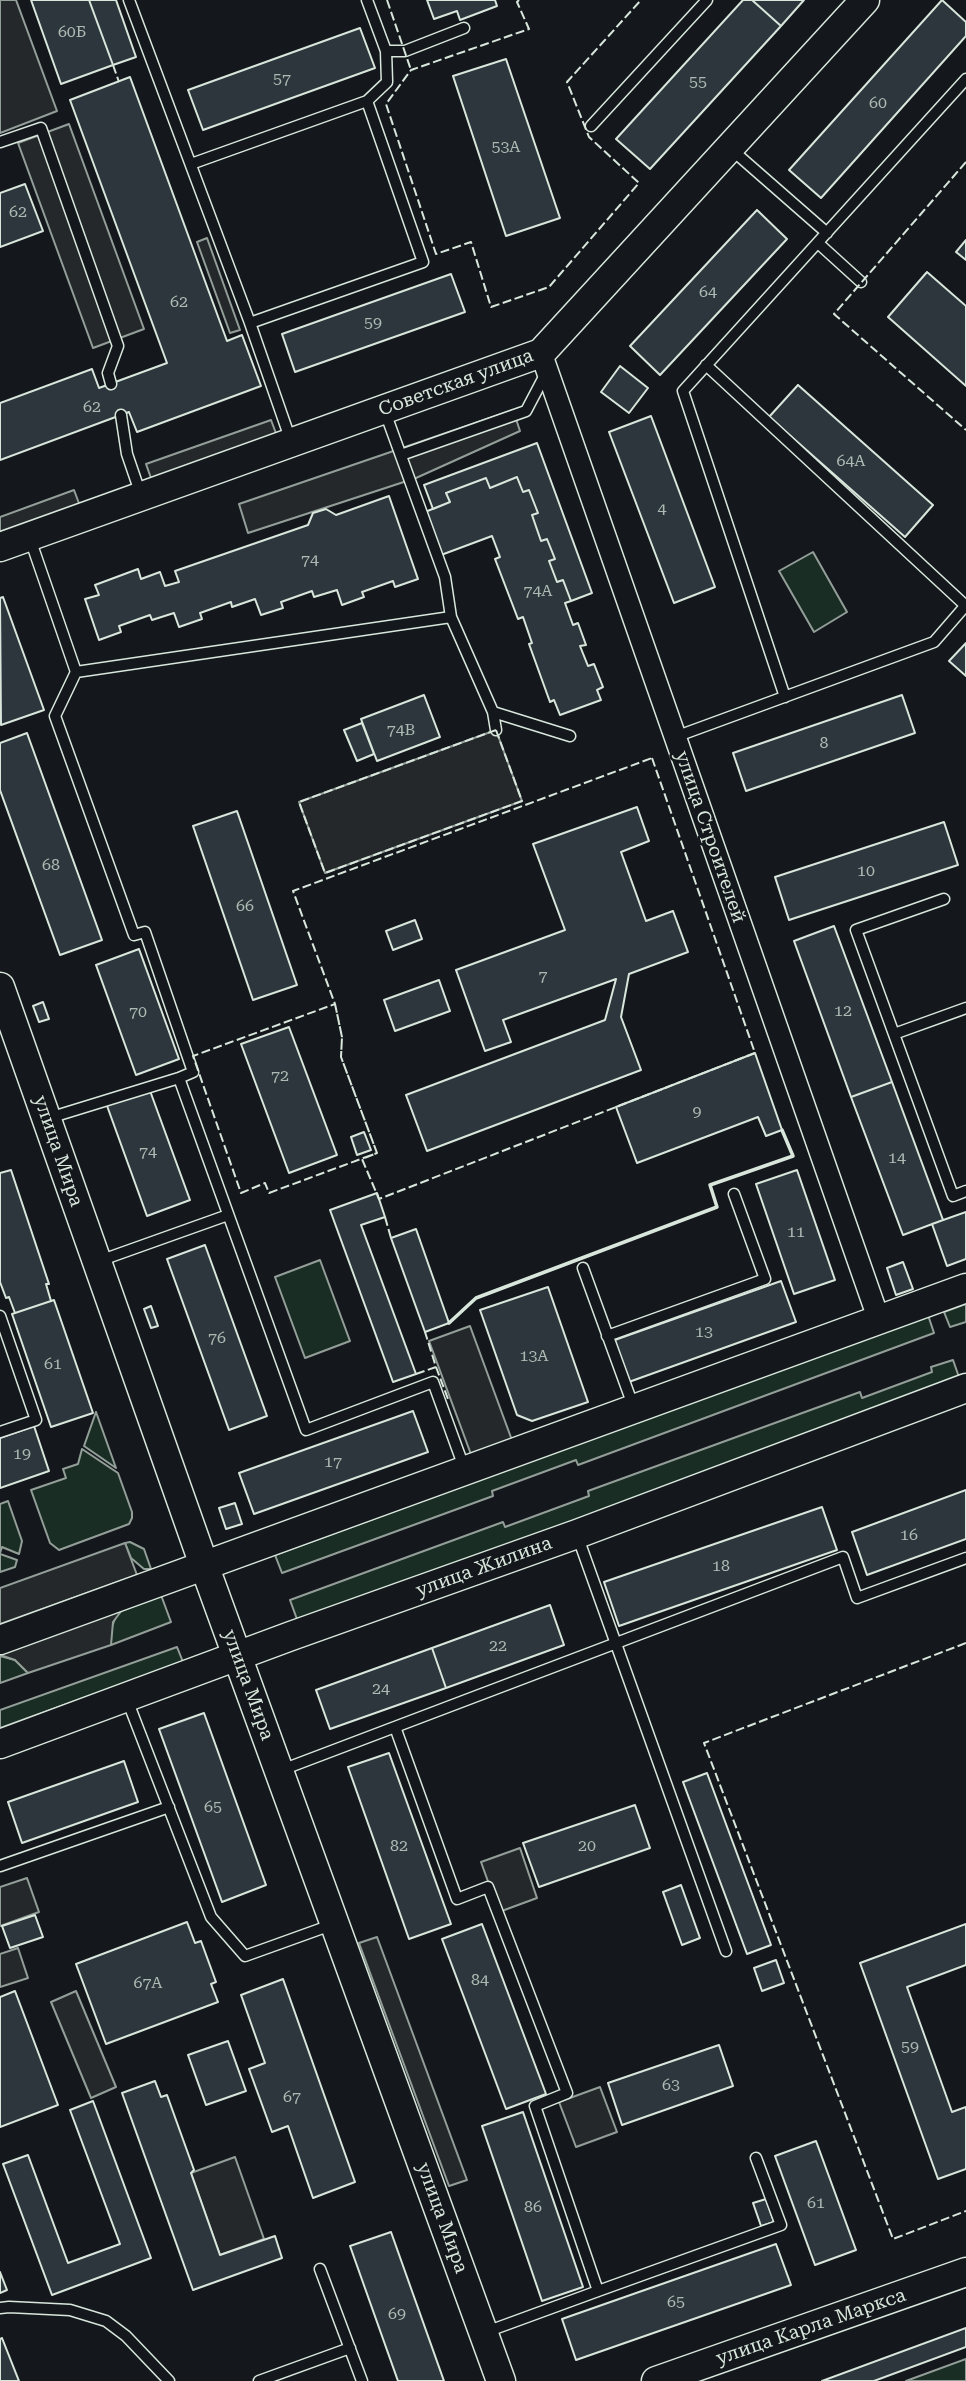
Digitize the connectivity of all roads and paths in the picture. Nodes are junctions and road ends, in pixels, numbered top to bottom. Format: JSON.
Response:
{"nodes":[{"id":1,"x":129,"y":0,"type":"edge"},
{"id":2,"x":368,"y":0,"type":"edge"},
{"id":3,"x":707,"y":0,"type":"edge"},
{"id":4,"x":865,"y":0,"type":"edge"},
{"id":5,"x":464,"y":28,"type":"dead end"},
{"id":6,"x":386,"y":51,"type":"junction"},
{"id":7,"x":966,"y":79,"type":"edge"},
{"id":8,"x":367,"y":101,"type":"junction"},
{"id":9,"x":592,"y":126,"type":"dead end"},
{"id":10,"x":0,"y":142,"type":"edge"},
{"id":11,"x":729,"y":148,"type":"junction"},
{"id":12,"x":191,"y":164,"type":"junction"},
{"id":13,"x":827,"y":233,"type":"junction"},
{"id":14,"x":818,"y":243,"type":"junction"},
{"id":15,"x":861,"y":282,"type":"dead end"},
{"id":16,"x":250,"y":323,"type":"junction"},
{"id":17,"x":544,"y":362,"type":"junction"},
{"id":18,"x":706,"y":365,"type":"junction"},
{"id":19,"x":111,"y":384,"type":"dead end"},
{"id":20,"x":384,"y":409,"type":"junction"},
{"id":21,"x":121,"y":415,"type":"dead end"},
{"id":22,"x":291,"y":441,"type":"junction"},
{"id":23,"x":401,"y":454,"type":"junction"},
{"id":24,"x":141,"y":495,"type":"junction"},
{"id":25,"x":29,"y":536,"type":"junction"},
{"id":26,"x":0,"y":547,"type":"edge"},
{"id":27,"x":966,"y":605,"type":"edge"},
{"id":28,"x":451,"y":617,"type":"junction"},
{"id":29,"x":76,"y":672,"type":"junction"},
{"id":30,"x":785,"y":697,"type":"junction"},
{"id":31,"x":493,"y":712,"type":"junction"},
{"id":32,"x":496,"y":730,"type":"dead end"},
{"id":33,"x":570,"y":736,"type":"dead end"},
{"id":34,"x":675,"y":737,"type":"junction"},
{"id":35,"x":944,"y":899,"type":"dead end"},
{"id":36,"x":0,"y":987,"type":"edge"},
{"id":37,"x":966,"y":1007,"type":"edge"},
{"id":38,"x":894,"y":1034,"type":"junction"},
{"id":39,"x":179,"y":1078,"type":"junction"},
{"id":40,"x":47,"y":1119,"type":"junction"},
{"id":41,"x":966,"y":1191,"type":"edge"},
{"id":42,"x":734,"y":1194,"type":"dead end"},
{"id":43,"x":228,"y":1215,"type":"junction"},
{"id":44,"x":97,"y":1262,"type":"junction"},
{"id":45,"x":583,"y":1268,"type":"dead end"},
{"id":46,"x":966,"y":1288,"type":"edge"},
{"id":47,"x":0,"y":1316,"type":"edge"},
{"id":48,"x":879,"y":1320,"type":"junction"},
{"id":49,"x":607,"y":1336,"type":"junction"},
{"id":50,"x":966,"y":1388,"type":"edge"},
{"id":51,"x":635,"y":1410,"type":"junction"},
{"id":52,"x":0,"y":1432,"type":"edge"},
{"id":53,"x":465,"y":1470,"type":"junction"},
{"id":54,"x":577,"y":1534,"type":"junction"},
{"id":55,"x":966,"y":1558,"type":"edge"},
{"id":56,"x":204,"y":1566,"type":"junction"},
{"id":57,"x":0,"y":1640,"type":"edge"},
{"id":58,"x":616,"y":1643,"type":"junction"},
{"id":59,"x":237,"y":1657,"type":"junction"},
{"id":60,"x":127,"y":1697,"type":"junction"},
{"id":61,"x":395,"y":1727,"type":"junction"},
{"id":62,"x":0,"y":1744,"type":"edge"},
{"id":63,"x":279,"y":1770,"type":"junction"},
{"id":64,"x":169,"y":1807,"type":"junction"},
{"id":65,"x":0,"y":1866,"type":"edge"},
{"id":66,"x":336,"y":1923,"type":"junction"},
{"id":67,"x":726,"y":1951,"type":"dead end"},
{"id":68,"x":756,"y":2158,"type":"dead end"},
{"id":69,"x":320,"y":2269,"type":"dead end"},
{"id":70,"x":966,"y":2272,"type":"edge"},
{"id":71,"x":598,"y":2291,"type":"junction"},
{"id":72,"x":0,"y":2308,"type":"edge"},
{"id":73,"x":483,"y":2333,"type":"junction"},
{"id":74,"x":350,"y":2348,"type":"junction"},
{"id":75,"x":169,"y":2381,"type":"edge"},
{"id":76,"x":259,"y":2381,"type":"edge"},
{"id":77,"x":362,"y":2381,"type":"edge"},
{"id":78,"x":501,"y":2381,"type":"edge"},
{"id":79,"x":656,"y":2381,"type":"edge"}],
"edges":[{"from":1,"to":12,"type":"lane"},
{"from":2,"to":6,"type":"lane"},
{"from":3,"to":9,"type":"lane"},
{"from":4,"to":11,"type":"main road","name":"Советская улица"},
{"from":5,"to":6,"type":"lane"},
{"from":6,"to":8,"type":"lane"},
{"from":7,"to":13,"type":"lane"},
{"from":8,"to":12,"type":"lane"},
{"from":8,"to":16,"type":"lane"},
{"from":10,"to":19,"type":"lane"},
{"from":11,"to":13,"type":"lane"},
{"from":11,"to":17,"type":"main road","name":"Советская улица"},
{"from":12,"to":16,"type":"lane"},
{"from":13,"to":14,"type":"lane"},
{"from":14,"to":15,"type":"lane"},
{"from":14,"to":18,"type":"lane"},
{"from":16,"to":22,"type":"lane"},
{"from":17,"to":20,"type":"main road","name":"Советская улица"},
{"from":17,"to":23,"type":"lane"},
{"from":17,"to":34,"type":"street","name":"улица Строителей"},
{"from":18,"to":27,"type":"lane"},
{"from":18,"to":30,"type":"lane"},
{"from":20,"to":22,"type":"main road","name":"Советская улица"},
{"from":20,"to":23,"type":"lane"},
{"from":21,"to":24,"type":"lane"},
{"from":22,"to":24,"type":"main road","name":"Советская улица"},
{"from":23,"to":28,"type":"lane"},
{"from":24,"to":25,"type":"main road","name":"Советская улица"},
{"from":25,"to":26,"type":"main road","name":"Советская улица"},
{"from":25,"to":29,"type":"lane"},
{"from":27,"to":30,"type":"lane"},
{"from":28,"to":29,"type":"lane"},
{"from":28,"to":31,"type":"lane"},
{"from":29,"to":39,"type":"lane"},
{"from":30,"to":34,"type":"lane"},
{"from":31,"to":32,"type":"lane"},
{"from":31,"to":33,"type":"lane"},
{"from":34,"to":48,"type":"street","name":"улица Строителей"},
{"from":35,"to":38,"type":"lane"},
{"from":36,"to":40,"type":"main road","name":"улица Мира"},
{"from":37,"to":38,"type":"lane"},
{"from":38,"to":41,"type":"lane"},
{"from":39,"to":40,"type":"lane"},
{"from":39,"to":43,"type":"lane"},
{"from":40,"to":44,"type":"main road","name":"улица Мира"},
{"from":42,"to":49,"type":"lane"},
{"from":43,"to":44,"type":"lane"},
{"from":43,"to":53,"type":"lane"},
{"from":44,"to":56,"type":"main road","name":"улица Мира"},
{"from":45,"to":49,"type":"lane"},
{"from":46,"to":48,"type":"main road"},
{"from":47,"to":52,"type":"lane"},
{"from":48,"to":51,"type":"main road"},
{"from":49,"to":51,"type":"lane"},
{"from":50,"to":54,"type":"main road","name":"улица Жилина"},
{"from":51,"to":53,"type":"main road"},
{"from":53,"to":56,"type":"main road"},
{"from":54,"to":58,"type":"lane"},
{"from":54,"to":59,"type":"main road","name":"улица Жилина"},
{"from":55,"to":58,"type":"lane"},
{"from":56,"to":57,"type":"main road"},
{"from":56,"to":59,"type":"main road","name":"улица Мира"},
{"from":58,"to":61,"type":"lane"},
{"from":58,"to":67,"type":"lane"},
{"from":59,"to":60,"type":"main road","name":"улица Жилина"},
{"from":59,"to":63,"type":"main road","name":"улица Мира"},
{"from":60,"to":62,"type":"main road","name":"улица Жилина"},
{"from":60,"to":64,"type":"lane"},
{"from":61,"to":63,"type":"lane"},
{"from":61,"to":71,"type":"lane"},
{"from":63,"to":66,"type":"main road","name":"улица Мира"},
{"from":64,"to":65,"type":"lane"},
{"from":64,"to":66,"type":"lane"},
{"from":66,"to":73,"type":"main road","name":"улица Мира"},
{"from":68,"to":71,"type":"lane"},
{"from":69,"to":74,"type":"lane"},
{"from":70,"to":79,"type":"main road","name":"улица Карла Маркса"},
{"from":71,"to":73,"type":"lane"},
{"from":72,"to":75,"type":"lane"},
{"from":73,"to":78,"type":"main road","name":"улица Мира"},
{"from":74,"to":76,"type":"lane"},
{"from":74,"to":77,"type":"lane"}]}
